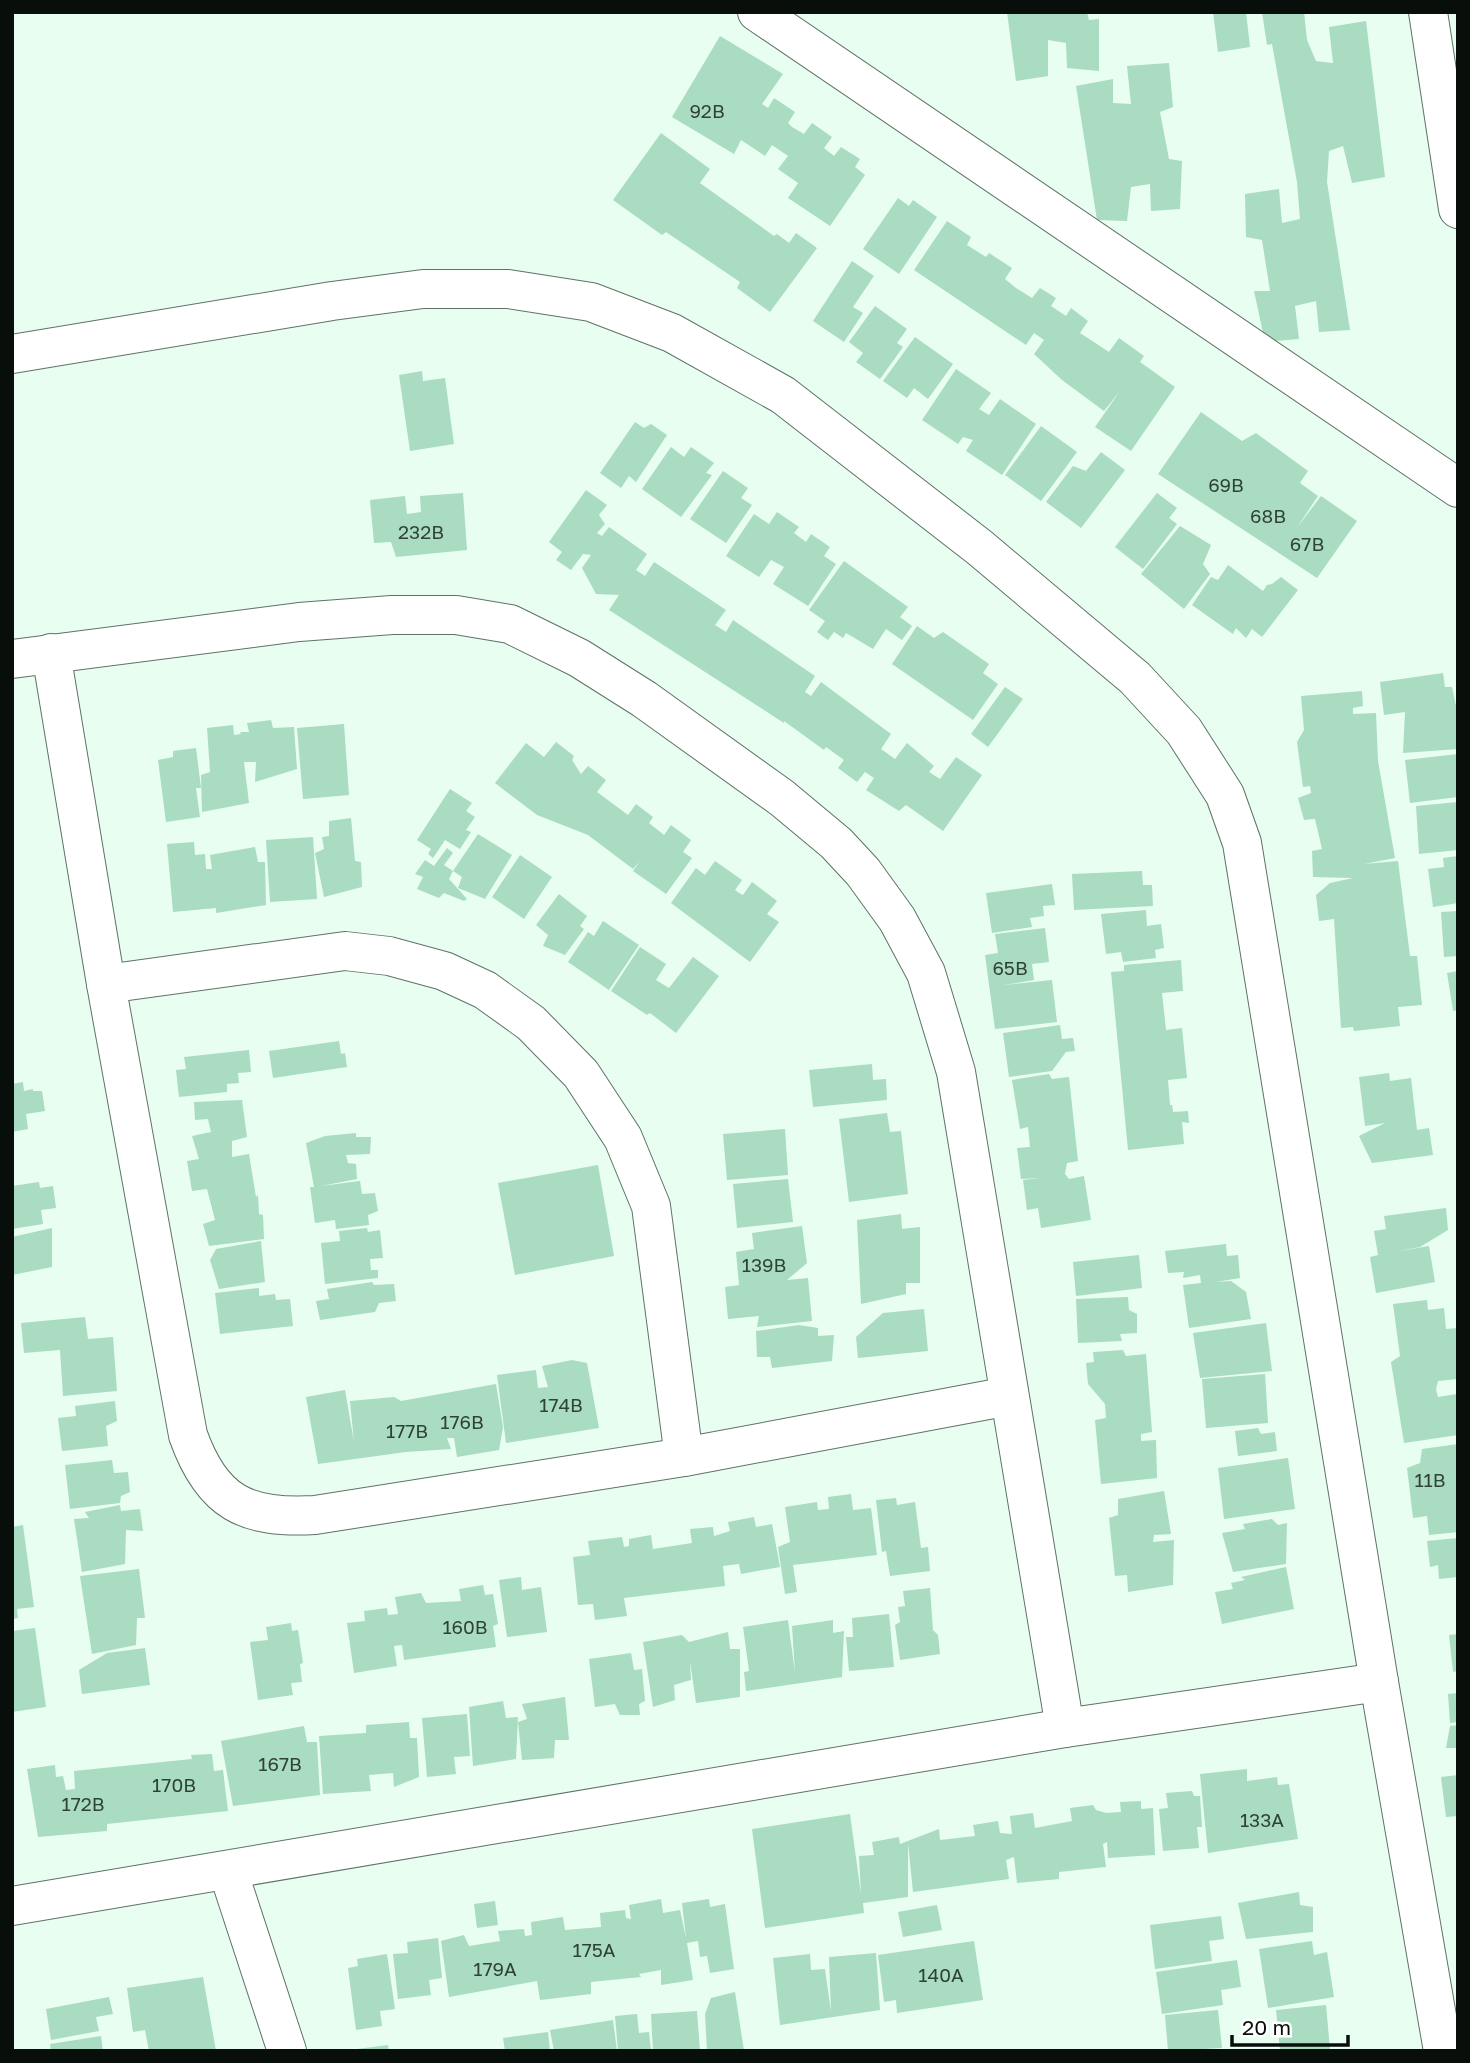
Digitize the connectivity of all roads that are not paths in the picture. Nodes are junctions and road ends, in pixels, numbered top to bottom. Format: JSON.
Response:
{"nodes":[{"id":1,"x":757,"y":12,"type":"edge"},
{"id":2,"x":1427,"y":12,"type":"edge"},
{"id":3,"x":1458,"y":209,"type":"edge"},
{"id":4,"x":12,"y":354,"type":"edge"},
{"id":5,"x":1458,"y":488,"type":"edge"},
{"id":6,"x":51,"y":653,"type":"junction"},
{"id":7,"x":12,"y":659,"type":"edge"},
{"id":8,"x":106,"y":985,"type":"junction"},
{"id":9,"x":1009,"y":1396,"type":"junction"},
{"id":10,"x":684,"y":1457,"type":"junction"},
{"id":11,"x":1379,"y":1682,"type":"junction"},
{"id":12,"x":1065,"y":1728,"type":"junction"},
{"id":13,"x":228,"y":1871,"type":"junction"},
{"id":14,"x":12,"y":1906,"type":"edge"},
{"id":15,"x":287,"y":2051,"type":"edge"},
{"id":16,"x":1443,"y":2051,"type":"edge"}],
"edges":[{"from":1,"to":5,"type":"street"},
{"from":2,"to":3,"type":"street"},
{"from":4,"to":11,"type":"street"},
{"from":6,"to":7,"type":"street"},
{"from":6,"to":8,"type":"street"},
{"from":6,"to":9,"type":"street"},
{"from":8,"to":10,"type":"street"},
{"from":8,"to":10,"type":"street"},
{"from":9,"to":10,"type":"street"},
{"from":9,"to":12,"type":"street"},
{"from":11,"to":12,"type":"street"},
{"from":11,"to":16,"type":"street"},
{"from":12,"to":13,"type":"street"},
{"from":13,"to":14,"type":"street"},
{"from":13,"to":15,"type":"street"}]}
